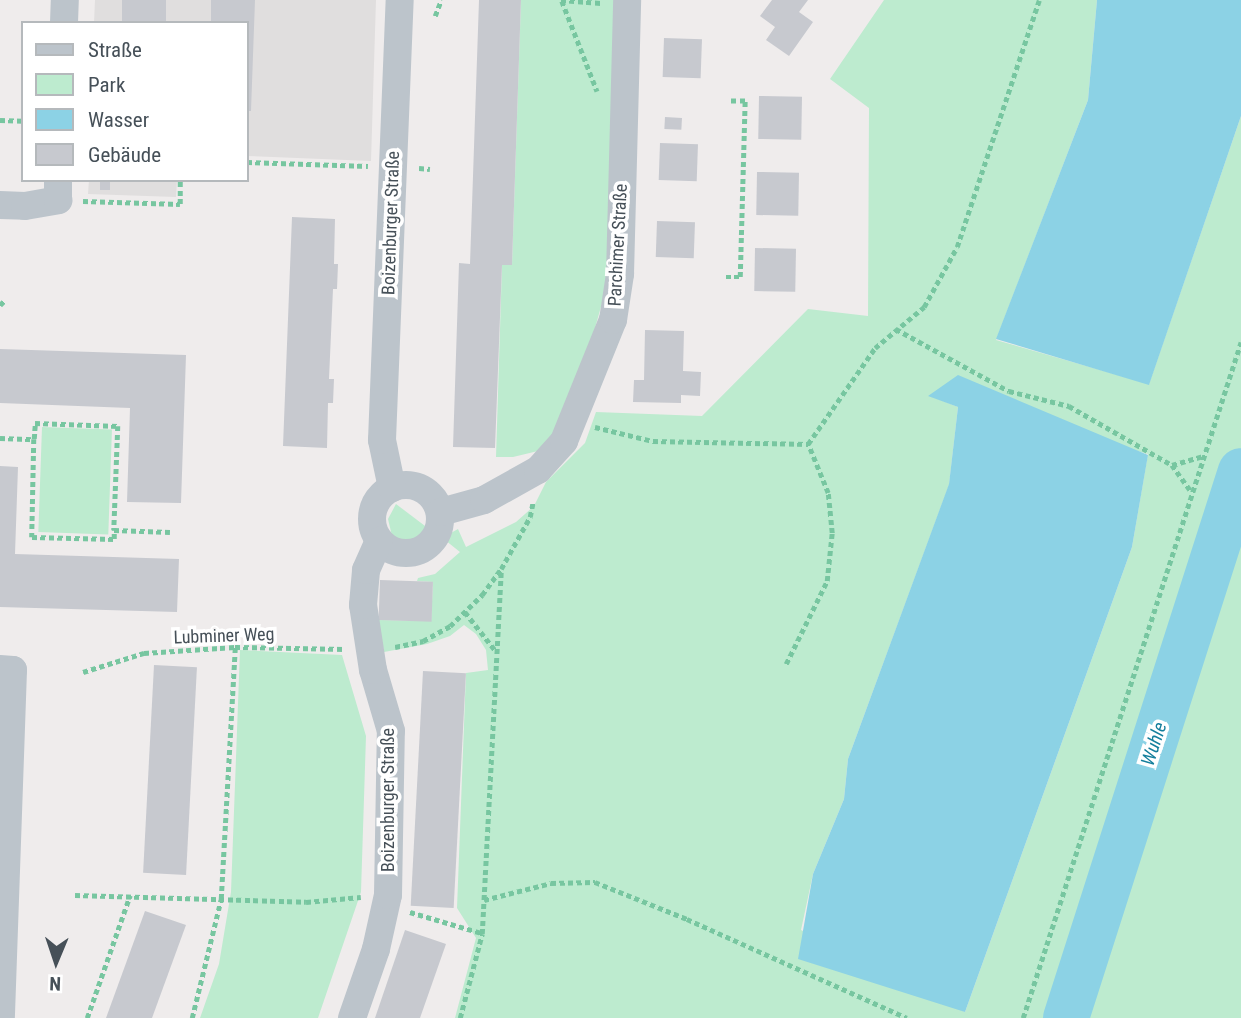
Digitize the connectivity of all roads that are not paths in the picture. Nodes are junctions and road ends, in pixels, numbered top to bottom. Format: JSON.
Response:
{"nodes":[{"id":1,"x":65,"y":0,"type":"edge"},
{"id":2,"x":400,"y":0,"type":"edge"},
{"id":3,"x":627,"y":3,"type":"edge"},
{"id":4,"x":64,"y":21,"type":"edge"},
{"id":5,"x":58,"y":190,"type":"edge"},
{"id":6,"x":0,"y":205,"type":"edge"},
{"id":7,"x":392,"y":488,"type":"junction"},
{"id":8,"x":440,"y":512,"type":"junction"},
{"id":9,"x":379,"y":541,"type":"junction"},
{"id":10,"x":0,"y":669,"type":"edge"},
{"id":11,"x":1,"y":1018,"type":"edge"},
{"id":12,"x":352,"y":1018,"type":"edge"}],
"edges":[{"from":1,"to":4,"type":"street"},
{"from":2,"to":7,"type":"street","name":"Boizenburger Straße"},
{"from":3,"to":8,"type":"street","name":"Parchimer Straße"},
{"from":5,"to":6,"type":"street"},
{"from":7,"to":8,"type":"street"},
{"from":7,"to":9,"type":"street"},
{"from":8,"to":9,"type":"street"},
{"from":9,"to":12,"type":"street","name":"Boizenburger Straße"},
{"from":10,"to":11,"type":"street"}]}
